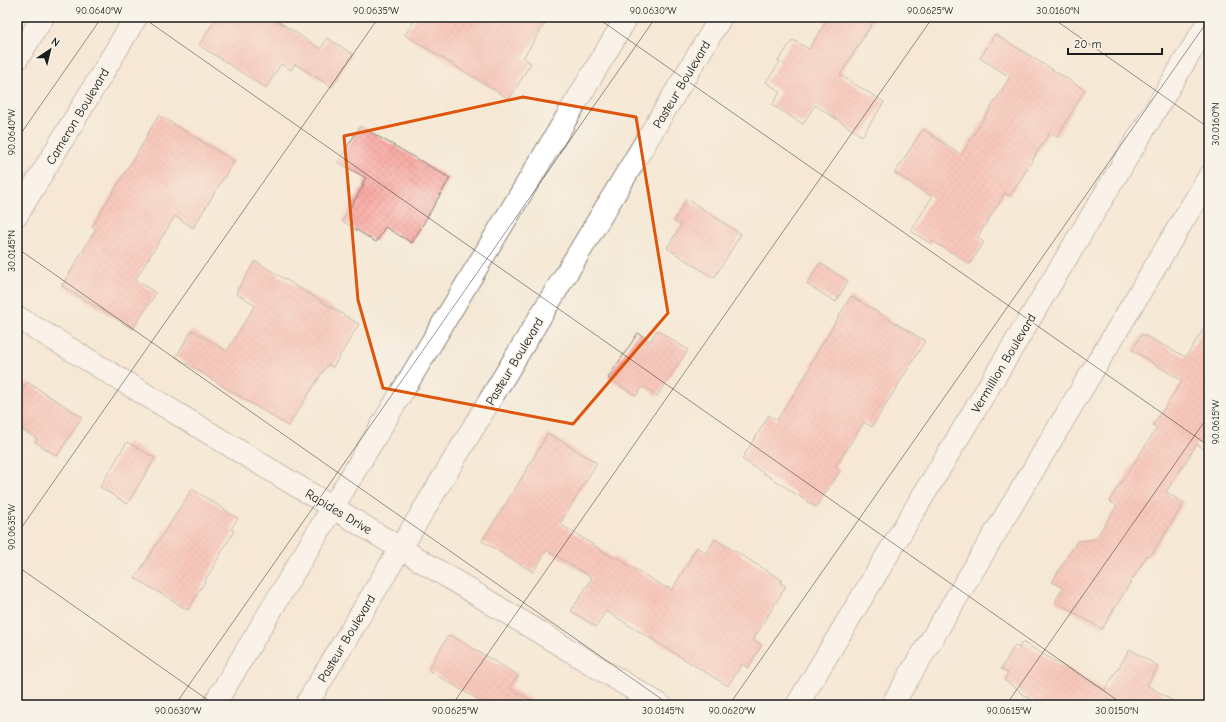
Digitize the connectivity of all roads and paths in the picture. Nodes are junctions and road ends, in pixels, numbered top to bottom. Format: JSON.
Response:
{"nodes":[{"id":1,"x":42,"y":17,"type":"edge"},
{"id":2,"x":136,"y":17,"type":"edge"},
{"id":3,"x":627,"y":17,"type":"edge"},
{"id":4,"x":721,"y":17,"type":"edge"},
{"id":5,"x":1209,"y":21,"type":"edge"},
{"id":6,"x":17,"y":59,"type":"edge"},
{"id":7,"x":1209,"y":177,"type":"edge"},
{"id":8,"x":17,"y":215,"type":"edge"},
{"id":9,"x":17,"y":317,"type":"edge"},
{"id":10,"x":333,"y":507,"type":"junction"},
{"id":11,"x":401,"y":548,"type":"junction"},
{"id":12,"x":214,"y":705,"type":"edge"},
{"id":13,"x":306,"y":705,"type":"edge"},
{"id":14,"x":660,"y":705,"type":"edge"},
{"id":15,"x":797,"y":705,"type":"edge"},
{"id":16,"x":892,"y":705,"type":"edge"}],
"edges":[{"from":1,"to":6,"type":"street"},
{"from":2,"to":8,"type":"street","name":"Cameron Boulevard"},
{"from":3,"to":10,"type":"street"},
{"from":4,"to":11,"type":"street","name":"Pasteur Boulevard"},
{"from":5,"to":15,"type":"street","name":"Vermillion Boulevard"},
{"from":7,"to":16,"type":"street"},
{"from":9,"to":10,"type":"street","name":"Rapides Drive"},
{"from":10,"to":11,"type":"street","name":"Rapides Drive"},
{"from":10,"to":12,"type":"street"},
{"from":11,"to":13,"type":"street","name":"Pasteur Boulevard"},
{"from":11,"to":14,"type":"street","name":"Rapides Drive"}]}
